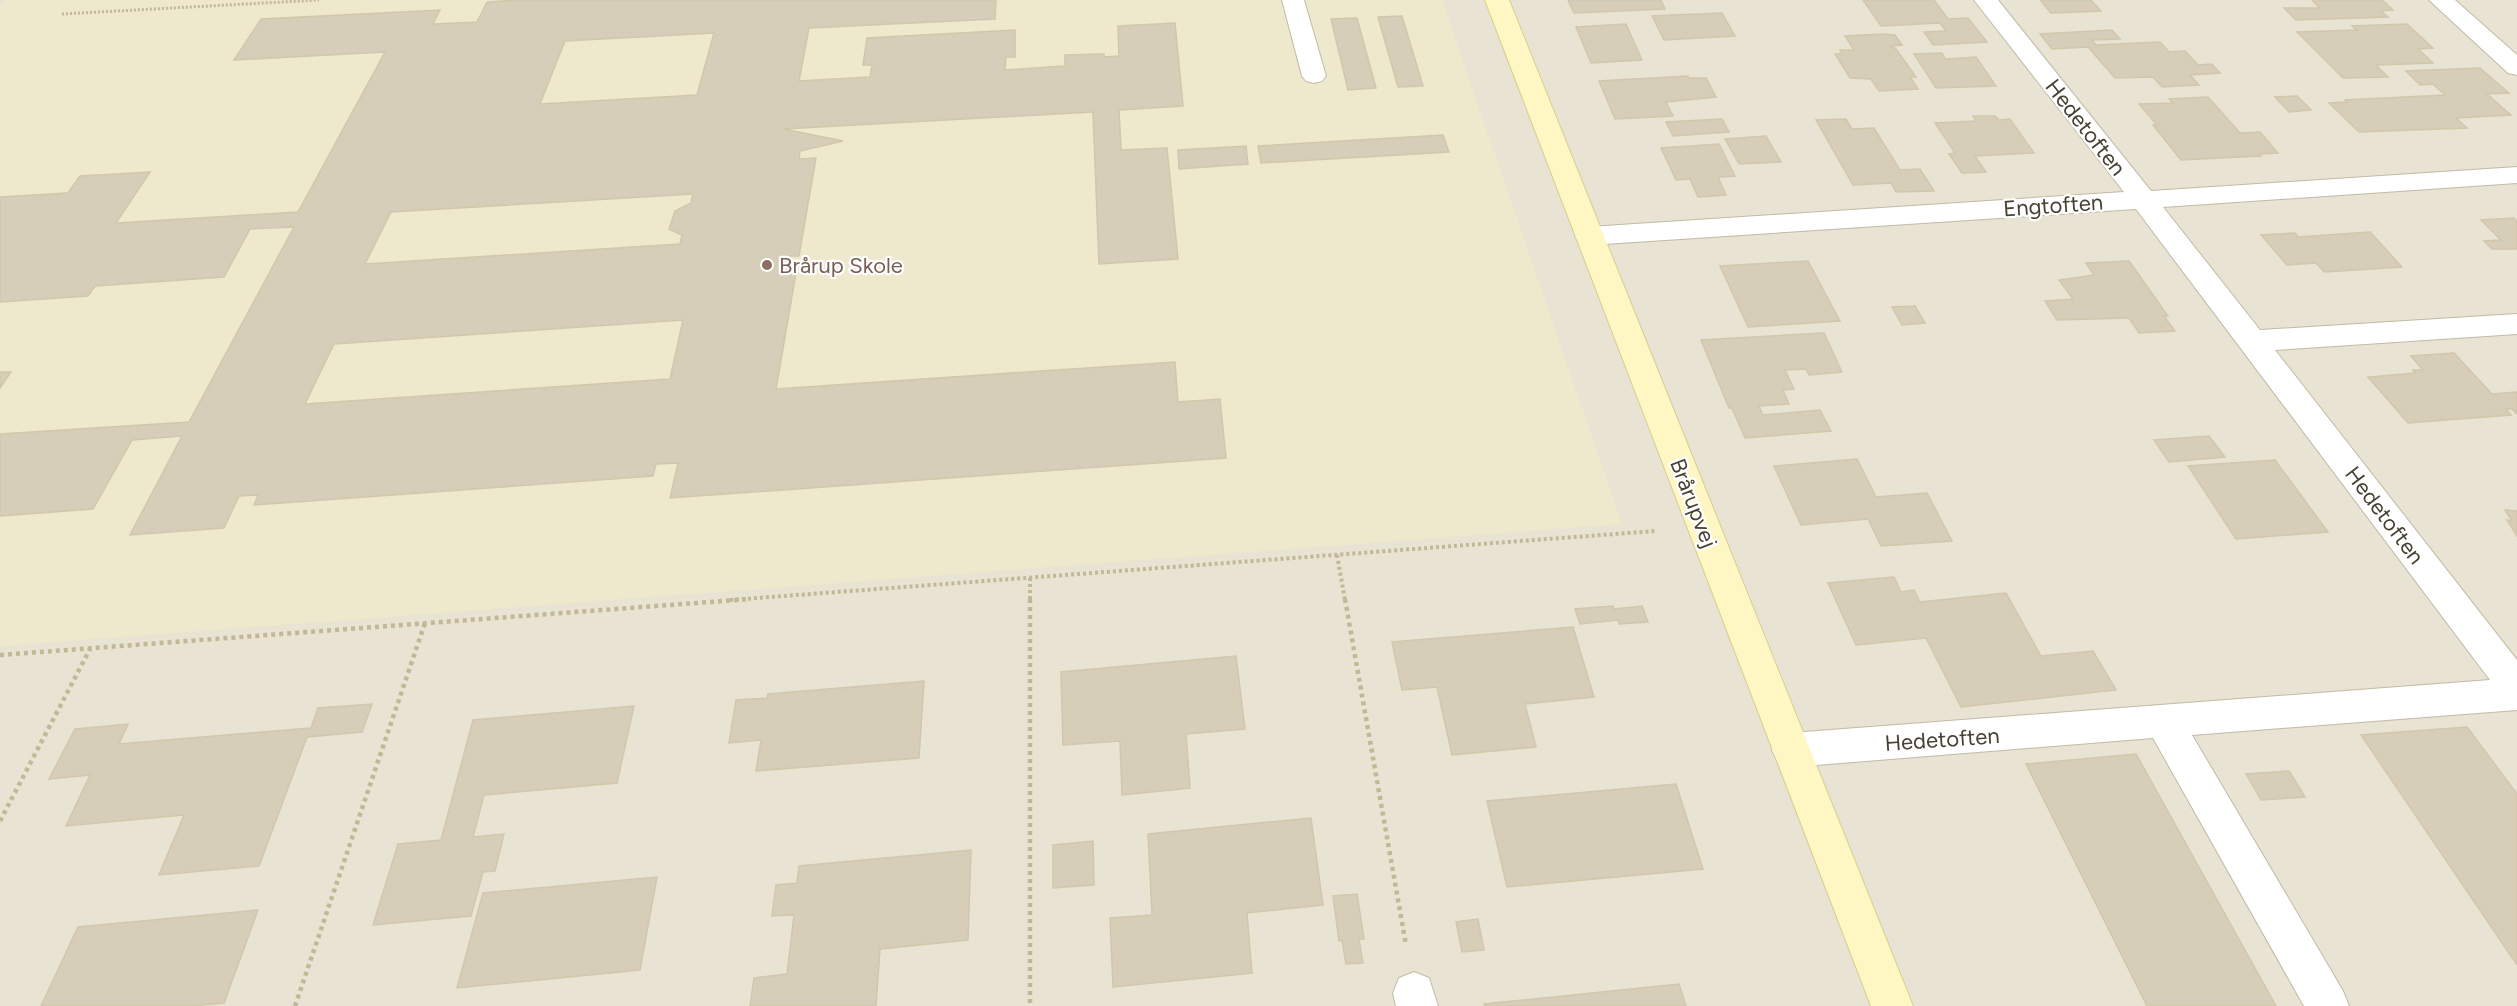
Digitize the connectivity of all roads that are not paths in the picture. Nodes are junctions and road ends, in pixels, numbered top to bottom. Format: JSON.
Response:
{"nodes":[{"id":1,"x":1293,"y":0,"type":"edge"},
{"id":2,"x":1497,"y":0,"type":"edge"},
{"id":3,"x":1986,"y":0,"type":"edge"},
{"id":4,"x":2441,"y":0,"type":"edge"},
{"id":5,"x":2517,"y":68,"type":"edge"},
{"id":6,"x":1314,"y":76,"type":"dead end"},
{"id":7,"x":2517,"y":175,"type":"edge"},
{"id":8,"x":2143,"y":199,"type":"junction"},
{"id":9,"x":1590,"y":236,"type":"junction"},
{"id":10,"x":2517,"y":324,"type":"edge"},
{"id":11,"x":2252,"y":341,"type":"junction"},
{"id":12,"x":2517,"y":688,"type":"edge"},
{"id":13,"x":2517,"y":694,"type":"edge"},
{"id":14,"x":2164,"y":722,"type":"junction"},
{"id":15,"x":1791,"y":750,"type":"junction"},
{"id":16,"x":1892,"y":1006,"type":"edge"},
{"id":17,"x":2328,"y":1006,"type":"edge"}],
"edges":[{"from":1,"to":6,"type":"lane"},
{"from":2,"to":9,"type":"street","name":"Brårupvej"},
{"from":3,"to":8,"type":"street","name":"Hedetoften"},
{"from":4,"to":5,"type":"street"},
{"from":7,"to":8,"type":"street","name":"Engtoften"},
{"from":8,"to":9,"type":"street","name":"Engtoften"},
{"from":8,"to":11,"type":"street","name":"Hedetoften"},
{"from":9,"to":15,"type":"street","name":"Brårupvej"},
{"from":10,"to":11,"type":"street"},
{"from":11,"to":12,"type":"street","name":"Hedetoften"},
{"from":13,"to":14,"type":"street","name":"Hedetoften"},
{"from":14,"to":15,"type":"street","name":"Hedetoften"},
{"from":14,"to":17,"type":"street"},
{"from":15,"to":16,"type":"street","name":"Brårupvej"}]}
